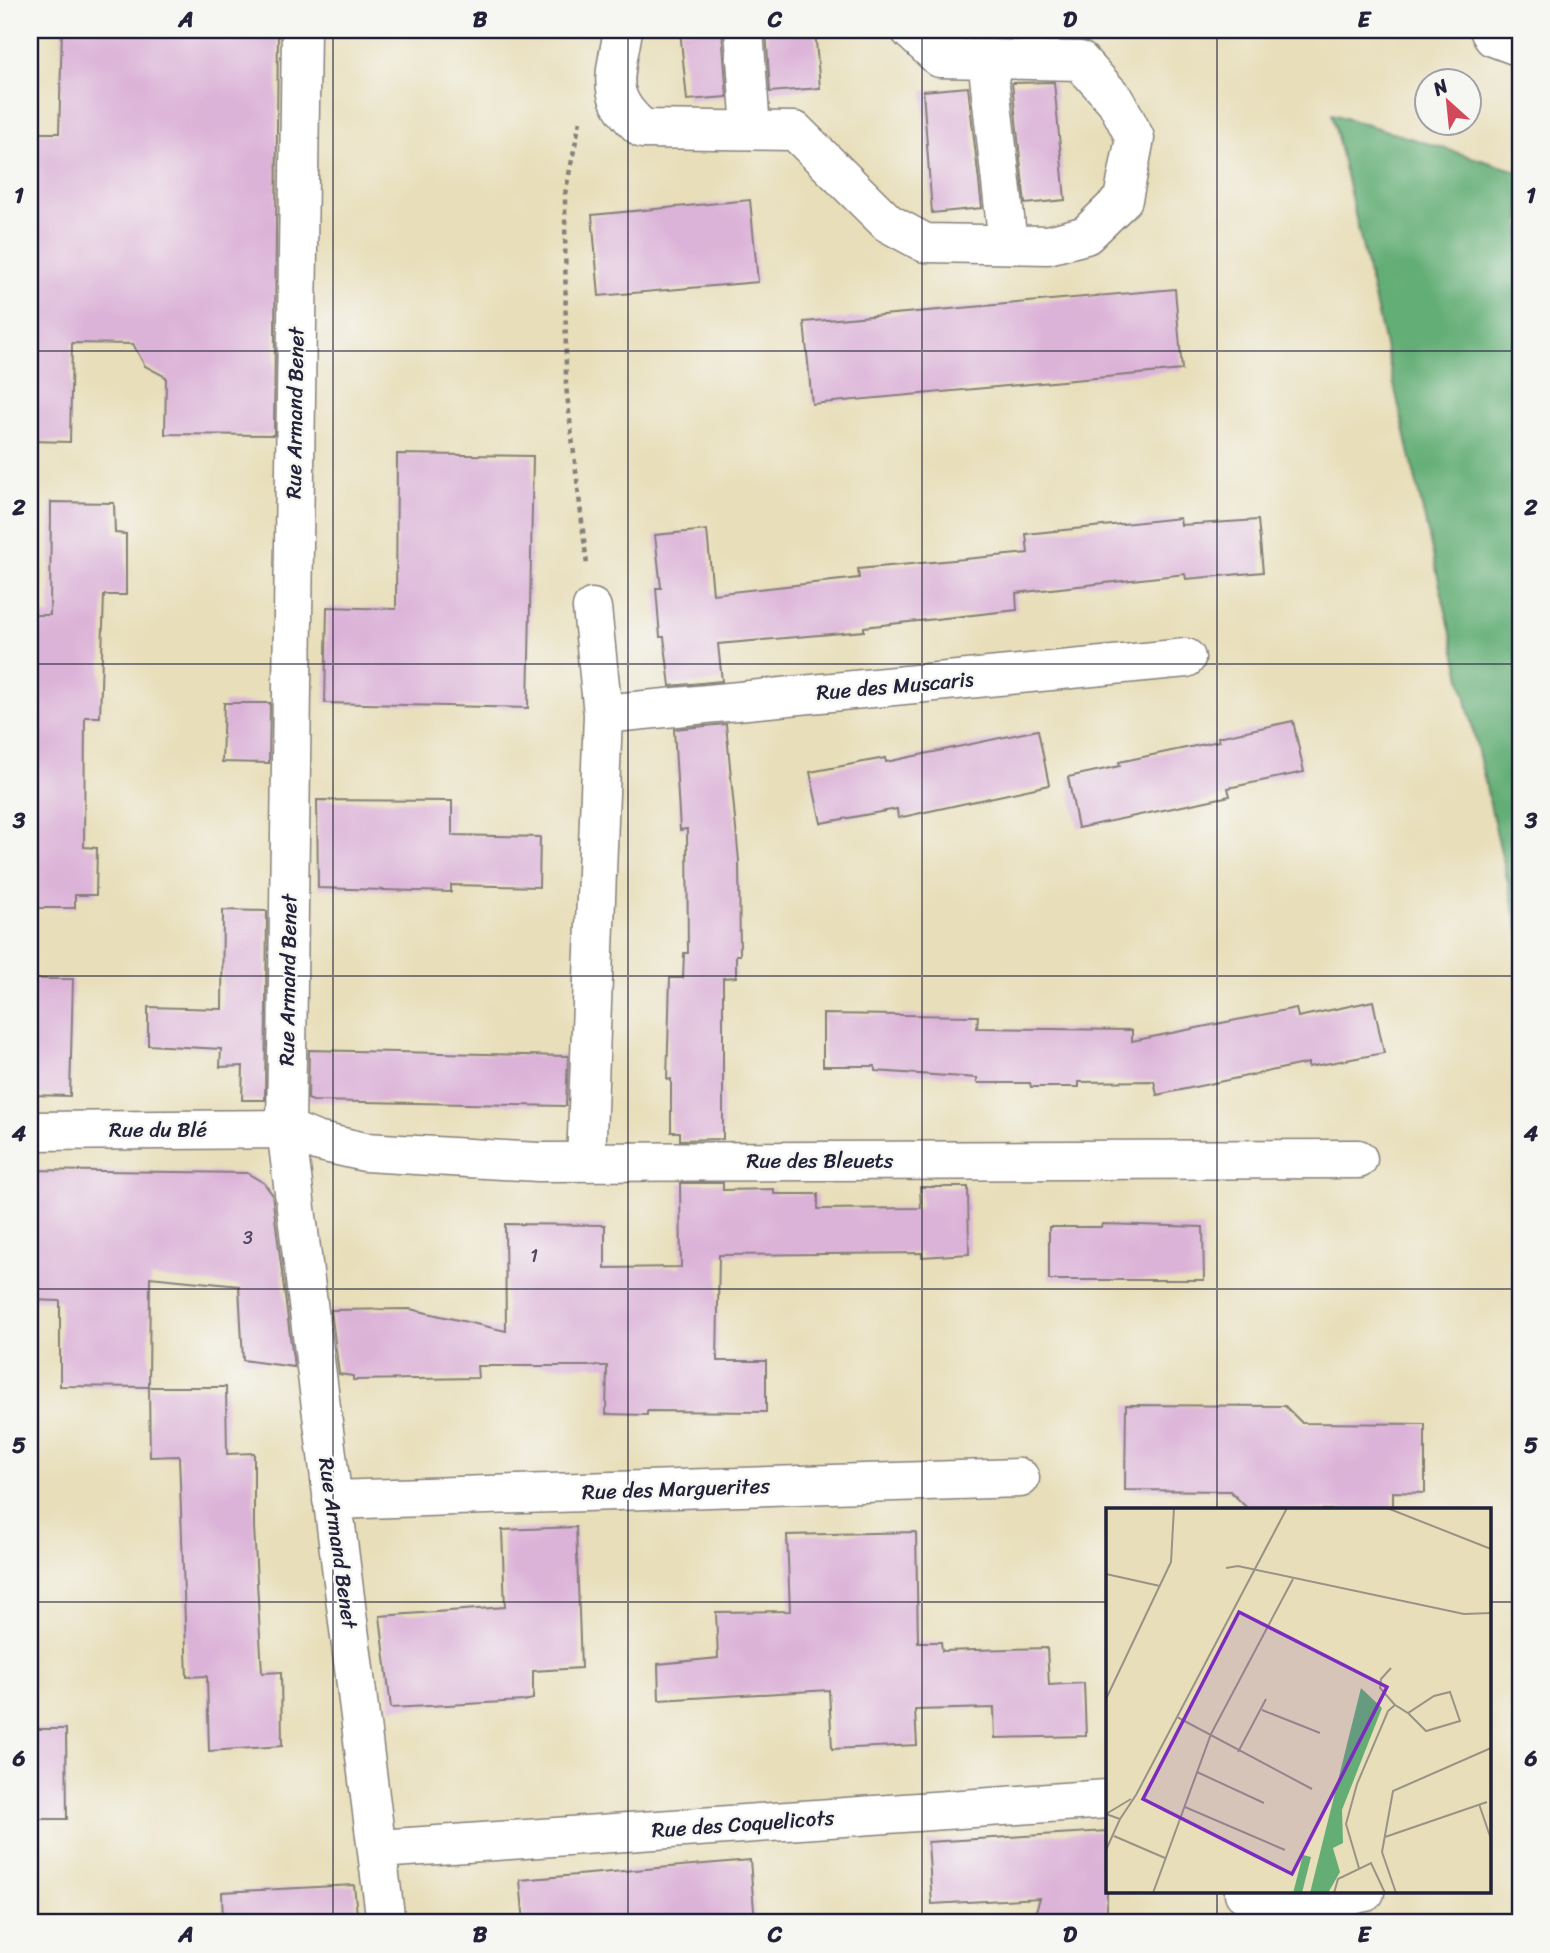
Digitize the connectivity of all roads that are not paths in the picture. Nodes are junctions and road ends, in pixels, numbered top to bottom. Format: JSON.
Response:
{"nodes":[{"id":1,"x":301,"y":30,"type":"edge"},
{"id":2,"x":623,"y":30,"type":"edge"},
{"id":3,"x":744,"y":30,"type":"edge"},
{"id":4,"x":910,"y":30,"type":"edge"},
{"id":5,"x":1489,"y":30,"type":"edge"},
{"id":6,"x":1520,"y":47,"type":"edge"},
{"id":7,"x":986,"y":60,"type":"junction"},
{"id":8,"x":751,"y":130,"type":"junction"},
{"id":9,"x":1008,"y":244,"type":"junction"},
{"id":10,"x":592,"y":608,"type":"road end"},
{"id":11,"x":1186,"y":658,"type":"dead end"},
{"id":12,"x":603,"y":714,"type":"junction"},
{"id":13,"x":286,"y":1129,"type":"junction"},
{"id":14,"x":30,"y":1131,"type":"edge"},
{"id":15,"x":1358,"y":1159,"type":"dead end"},
{"id":16,"x":586,"y":1162,"type":"junction"},
{"id":17,"x":1020,"y":1478,"type":"dead end"},
{"id":18,"x":332,"y":1500,"type":"junction"},
{"id":19,"x":1106,"y":1799,"type":"edge"},
{"id":20,"x":379,"y":1849,"type":"junction"},
{"id":21,"x":1251,"y":1894,"type":"edge"},
{"id":22,"x":1357,"y":1894,"type":"edge"},
{"id":23,"x":386,"y":1923,"type":"edge"}],
"edges":[{"from":1,"to":13,"type":"street","name":"Rue Armand Benet"},
{"from":2,"to":8,"type":"street"},
{"from":3,"to":8,"type":"street"},
{"from":4,"to":7,"type":"street"},
{"from":5,"to":6,"type":"street"},
{"from":7,"to":9,"type":"street"},
{"from":7,"to":9,"type":"street"},
{"from":8,"to":9,"type":"street"},
{"from":10,"to":12,"type":"street"},
{"from":11,"to":12,"type":"street","name":"Rue des Muscaris"},
{"from":12,"to":16,"type":"street"},
{"from":13,"to":14,"type":"street","name":"Rue du Blé"},
{"from":13,"to":16,"type":"street","name":"Rue des Bleuets"},
{"from":13,"to":18,"type":"street","name":"Rue Armand Benet"},
{"from":15,"to":16,"type":"street","name":"Rue des Bleuets"},
{"from":17,"to":18,"type":"street","name":"Rue des Marguerites"},
{"from":18,"to":20,"type":"street","name":"Rue Armand Benet"},
{"from":19,"to":20,"type":"street","name":"Rue des Coquelicots"},
{"from":20,"to":23,"type":"street","name":"Rue Armand Benet"},
{"from":21,"to":22,"type":"street"}]}
